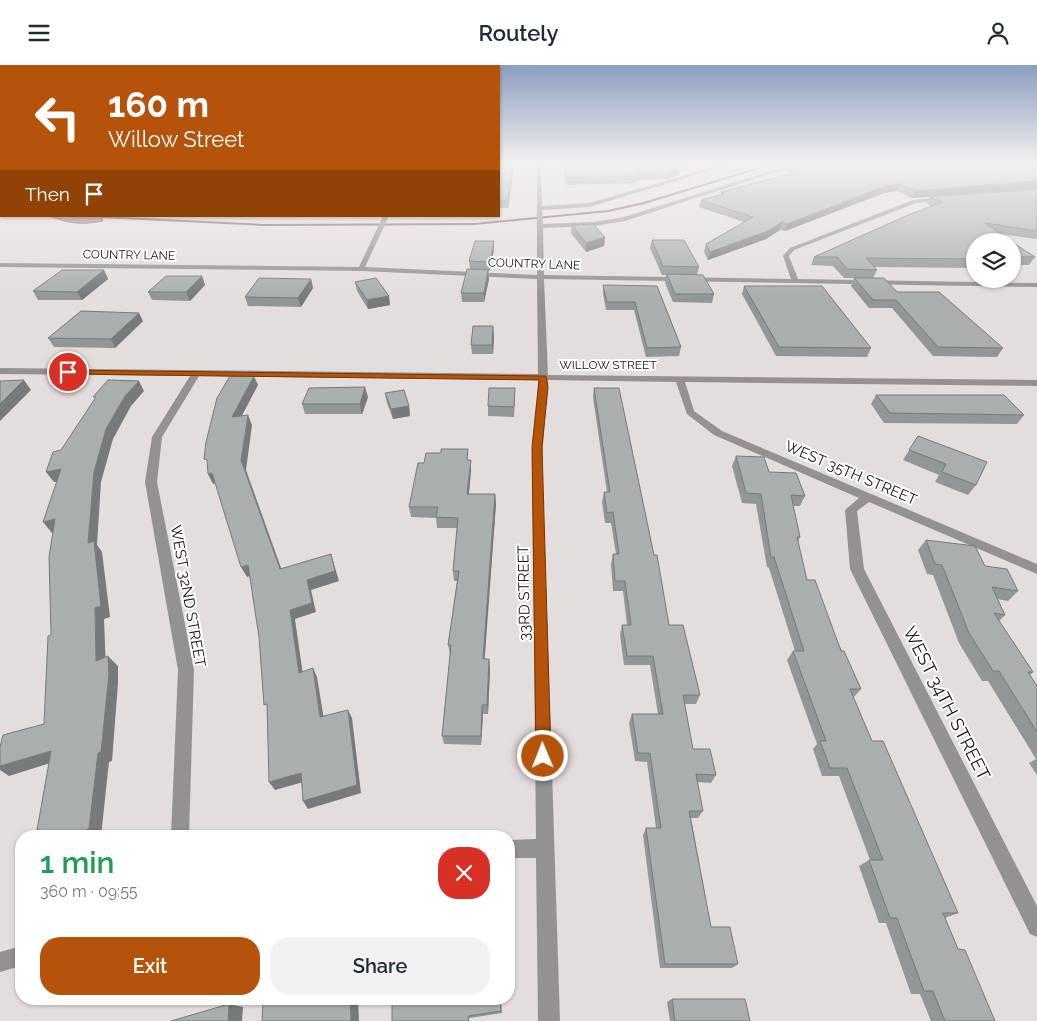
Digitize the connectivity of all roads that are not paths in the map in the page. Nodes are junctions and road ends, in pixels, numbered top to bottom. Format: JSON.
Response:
{"nodes":[{"id":1,"x":541,"y":209,"type":"edge"},
{"id":2,"x":576,"y":209,"type":"edge"},
{"id":3,"x":658,"y":209,"type":"edge"},
{"id":4,"x":895,"y":209,"type":"edge"},
{"id":5,"x":385,"y":218,"type":"edge"},
{"id":6,"x":541,"y":218,"type":"junction"},
{"id":7,"x":0,"y":265,"type":"edge"},
{"id":8,"x":361,"y":269,"type":"junction"},
{"id":9,"x":541,"y":277,"type":"junction"},
{"id":10,"x":795,"y":281,"type":"junction"},
{"id":11,"x":1037,"y":285,"type":"edge"},
{"id":12,"x":0,"y":371,"type":"edge"},
{"id":13,"x":196,"y":373,"type":"junction"},
{"id":14,"x":543,"y":378,"type":"junction"},
{"id":15,"x":679,"y":378,"type":"junction"},
{"id":16,"x":1037,"y":383,"type":"edge"},
{"id":17,"x":867,"y":497,"type":"junction"},
{"id":18,"x":1037,"y":569,"type":"edge"},
{"id":19,"x":180,"y":830,"type":"edge"},
{"id":20,"x":545,"y":848,"type":"junction"},
{"id":21,"x":515,"y":849,"type":"edge"},
{"id":22,"x":1037,"y":927,"type":"edge"},
{"id":23,"x":15,"y":957,"type":"edge"},
{"id":24,"x":0,"y":962,"type":"edge"},
{"id":25,"x":549,"y":1021,"type":"edge"}],
"edges":[{"from":1,"to":6,"type":"street","name":"33RD STREET"},
{"from":2,"to":6,"type":"street"},
{"from":3,"to":6,"type":"street"},
{"from":4,"to":10,"type":"street"},
{"from":5,"to":8,"type":"street"},
{"from":6,"to":9,"type":"street","name":"33RD STREET"},
{"from":7,"to":8,"type":"street","name":"COUNTRY LANE"},
{"from":8,"to":9,"type":"street","name":"COUNTRY LANE"},
{"from":9,"to":10,"type":"street","name":"COUNTRY LANE"},
{"from":9,"to":14,"type":"street","name":"33RD STREET"},
{"from":10,"to":11,"type":"street","name":"COUNTRY LANE"},
{"from":12,"to":13,"type":"street","name":"WILLOW STREET"},
{"from":13,"to":14,"type":"street","name":"WILLOW STREET"},
{"from":13,"to":19,"type":"street","name":"WEST 32ND STREET"},
{"from":14,"to":15,"type":"street","name":"WILLOW STREET"},
{"from":14,"to":20,"type":"street","name":"33RD STREET"},
{"from":15,"to":16,"type":"street","name":"WILLOW STREET"},
{"from":15,"to":17,"type":"street","name":"WEST 35TH STREET"},
{"from":17,"to":18,"type":"street","name":"WEST 35TH STREET"},
{"from":17,"to":22,"type":"street","name":"WEST 34TH STREET"},
{"from":20,"to":21,"type":"street"},
{"from":20,"to":25,"type":"street","name":"33RD STREET"},
{"from":23,"to":24,"type":"street"}]}
